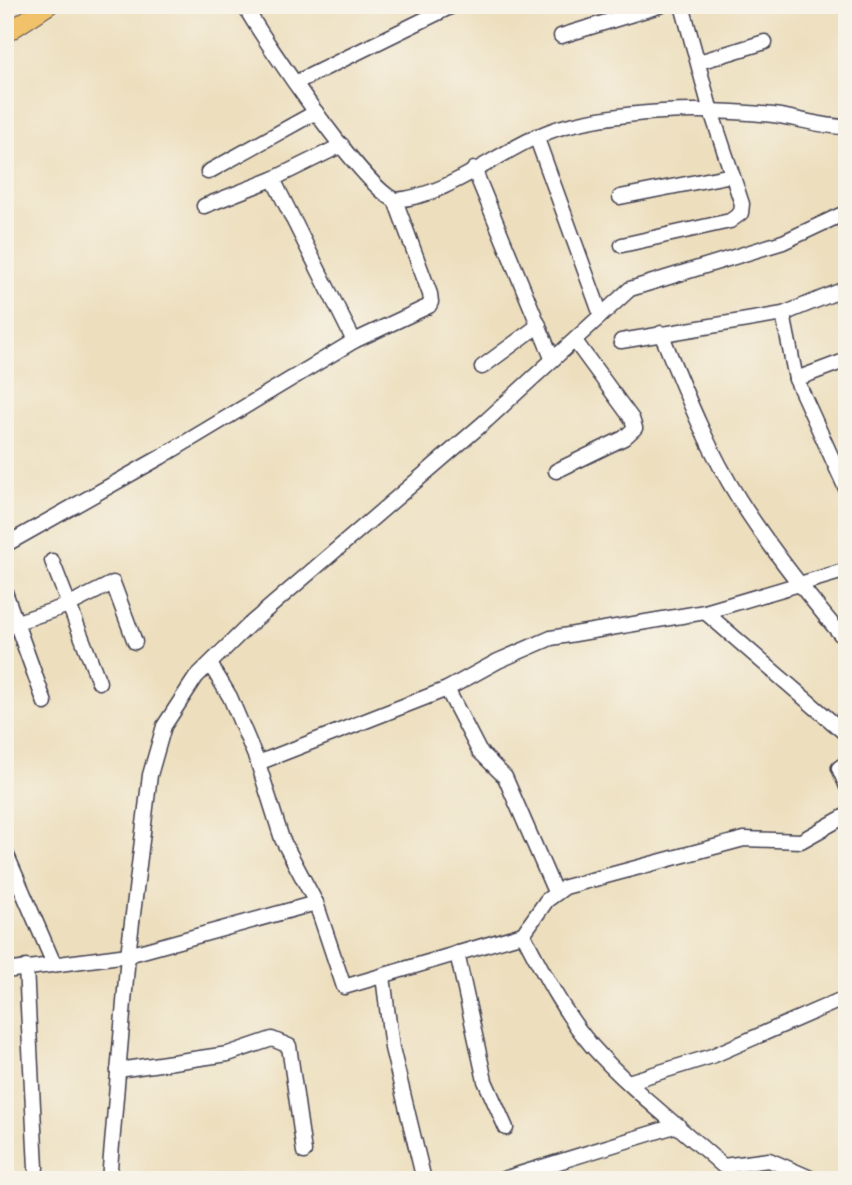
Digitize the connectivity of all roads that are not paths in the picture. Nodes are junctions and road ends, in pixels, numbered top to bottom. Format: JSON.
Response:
{"nodes":[{"id":1,"x":50,"y":5,"type":"edge"},
{"id":2,"x":244,"y":5,"type":"edge"},
{"id":3,"x":454,"y":5,"type":"edge"},
{"id":4,"x":662,"y":5,"type":"edge"},
{"id":5,"x":682,"y":5,"type":"edge"},
{"id":6,"x":5,"y":34,"type":"edge"},
{"id":7,"x":561,"y":36,"type":"dead end"},
{"id":8,"x":765,"y":42,"type":"dead end"},
{"id":9,"x":699,"y":62,"type":"junction"},
{"id":10,"x":297,"y":82,"type":"junction"},
{"id":11,"x":710,"y":108,"type":"junction"},
{"id":12,"x":317,"y":112,"type":"junction"},
{"id":13,"x":847,"y":127,"type":"edge"},
{"id":14,"x":536,"y":136,"type":"junction"},
{"id":15,"x":342,"y":145,"type":"junction"},
{"id":16,"x":474,"y":169,"type":"junction"},
{"id":17,"x":208,"y":172,"type":"dead end"},
{"id":18,"x":733,"y":175,"type":"junction"},
{"id":19,"x":274,"y":179,"type":"junction"},
{"id":20,"x":621,"y":197,"type":"dead end"},
{"id":21,"x":395,"y":200,"type":"junction"},
{"id":22,"x":204,"y":206,"type":"dead end"},
{"id":23,"x":847,"y":212,"type":"edge"},
{"id":24,"x":622,"y":245,"type":"dead end"},
{"id":25,"x":843,"y":290,"type":"edge"},
{"id":26,"x":847,"y":307,"type":"edge"},
{"id":27,"x":783,"y":314,"type":"junction"},
{"id":28,"x":601,"y":315,"type":"junction"},
{"id":29,"x":539,"y":325,"type":"junction"},
{"id":30,"x":662,"y":333,"type":"junction"},
{"id":31,"x":354,"y":341,"type":"junction"},
{"id":32,"x":575,"y":341,"type":"junction"},
{"id":33,"x":621,"y":341,"type":"dead end"},
{"id":34,"x":552,"y":358,"type":"junction"},
{"id":35,"x":847,"y":360,"type":"edge"},
{"id":36,"x":482,"y":367,"type":"dead end"},
{"id":37,"x":796,"y":379,"type":"junction"},
{"id":38,"x":556,"y":471,"type":"dead end"},
{"id":39,"x":847,"y":491,"type":"edge"},
{"id":40,"x":5,"y":545,"type":"edge"},
{"id":41,"x":52,"y":561,"type":"dead end"},
{"id":42,"x":847,"y":570,"type":"edge"},
{"id":43,"x":799,"y":584,"type":"junction"},
{"id":44,"x":5,"y":592,"type":"edge"},
{"id":45,"x":69,"y":605,"type":"junction"},
{"id":46,"x":705,"y":612,"type":"junction"},
{"id":47,"x":11,"y":624,"type":"edge"},
{"id":48,"x":135,"y":642,"type":"dead end"},
{"id":49,"x":847,"y":642,"type":"edge"},
{"id":50,"x":210,"y":664,"type":"junction"},
{"id":51,"x":99,"y":682,"type":"dead end"},
{"id":52,"x":447,"y":689,"type":"junction"},
{"id":53,"x":45,"y":703,"type":"dead end"},
{"id":54,"x":847,"y":735,"type":"edge"},
{"id":55,"x":847,"y":762,"type":"edge"},
{"id":56,"x":258,"y":763,"type":"junction"},
{"id":57,"x":847,"y":787,"type":"edge"},
{"id":58,"x":847,"y":815,"type":"edge"},
{"id":59,"x":5,"y":851,"type":"edge"},
{"id":60,"x":555,"y":892,"type":"junction"},
{"id":61,"x":316,"y":903,"type":"junction"},
{"id":62,"x":523,"y":934,"type":"junction"},
{"id":63,"x":457,"y":953,"type":"junction"},
{"id":64,"x":128,"y":955,"type":"junction"},
{"id":65,"x":54,"y":964,"type":"junction"},
{"id":66,"x":26,"y":967,"type":"junction"},
{"id":67,"x":5,"y":971,"type":"edge"},
{"id":68,"x":383,"y":976,"type":"junction"},
{"id":69,"x":847,"y":997,"type":"edge"},
{"id":70,"x":118,"y":1070,"type":"junction"},
{"id":71,"x":628,"y":1082,"type":"junction"},
{"id":72,"x":678,"y":1125,"type":"junction"},
{"id":73,"x":506,"y":1128,"type":"dead end"},
{"id":74,"x":304,"y":1152,"type":"dead end"},
{"id":75,"x":36,"y":1168,"type":"dead end"},
{"id":76,"x":109,"y":1180,"type":"edge"},
{"id":77,"x":424,"y":1180,"type":"edge"},
{"id":78,"x":500,"y":1180,"type":"edge"},
{"id":79,"x":815,"y":1180,"type":"edge"}],
"edges":[{"from":1,"to":6,"type":"main road"},
{"from":2,"to":10,"type":"street"},
{"from":3,"to":10,"type":"street"},
{"from":4,"to":7,"type":"street"},
{"from":5,"to":9,"type":"street"},
{"from":8,"to":9,"type":"street"},
{"from":9,"to":11,"type":"street"},
{"from":10,"to":12,"type":"street"},
{"from":11,"to":13,"type":"street"},
{"from":11,"to":14,"type":"street"},
{"from":11,"to":18,"type":"street"},
{"from":12,"to":15,"type":"street"},
{"from":12,"to":17,"type":"street"},
{"from":14,"to":16,"type":"street"},
{"from":14,"to":28,"type":"street"},
{"from":15,"to":19,"type":"street"},
{"from":15,"to":21,"type":"street"},
{"from":16,"to":21,"type":"street"},
{"from":16,"to":29,"type":"street"},
{"from":18,"to":20,"type":"street"},
{"from":18,"to":24,"type":"street"},
{"from":19,"to":22,"type":"street"},
{"from":19,"to":31,"type":"street"},
{"from":21,"to":31,"type":"street"},
{"from":23,"to":28,"type":"street"},
{"from":25,"to":26,"type":"street"},
{"from":25,"to":27,"type":"street"},
{"from":27,"to":30,"type":"street"},
{"from":27,"to":37,"type":"street"},
{"from":28,"to":32,"type":"street"},
{"from":29,"to":34,"type":"street"},
{"from":29,"to":36,"type":"street"},
{"from":30,"to":33,"type":"street"},
{"from":30,"to":43,"type":"street"},
{"from":31,"to":40,"type":"street"},
{"from":32,"to":34,"type":"street"},
{"from":32,"to":38,"type":"street"},
{"from":34,"to":50,"type":"street"},
{"from":35,"to":37,"type":"street"},
{"from":37,"to":39,"type":"street"},
{"from":41,"to":45,"type":"street"},
{"from":42,"to":43,"type":"street"},
{"from":43,"to":46,"type":"street"},
{"from":43,"to":49,"type":"street"},
{"from":44,"to":47,"type":"street"},
{"from":45,"to":47,"type":"street"},
{"from":45,"to":48,"type":"street"},
{"from":45,"to":51,"type":"street"},
{"from":46,"to":52,"type":"street"},
{"from":46,"to":54,"type":"street"},
{"from":47,"to":53,"type":"street"},
{"from":50,"to":56,"type":"street"},
{"from":50,"to":64,"type":"street"},
{"from":52,"to":56,"type":"street"},
{"from":52,"to":60,"type":"street"},
{"from":55,"to":57,"type":"street"},
{"from":56,"to":61,"type":"street"},
{"from":58,"to":60,"type":"street"},
{"from":59,"to":65,"type":"street"},
{"from":60,"to":62,"type":"street"},
{"from":61,"to":64,"type":"street"},
{"from":61,"to":68,"type":"street"},
{"from":62,"to":63,"type":"street"},
{"from":62,"to":71,"type":"street"},
{"from":63,"to":68,"type":"street"},
{"from":63,"to":73,"type":"street"},
{"from":64,"to":65,"type":"street"},
{"from":64,"to":70,"type":"street"},
{"from":65,"to":66,"type":"street"},
{"from":66,"to":67,"type":"street"},
{"from":66,"to":75,"type":"street"},
{"from":68,"to":77,"type":"street"},
{"from":69,"to":71,"type":"street"},
{"from":70,"to":74,"type":"street"},
{"from":70,"to":76,"type":"street"},
{"from":71,"to":72,"type":"street"},
{"from":72,"to":78,"type":"street"},
{"from":72,"to":79,"type":"street"}]}
